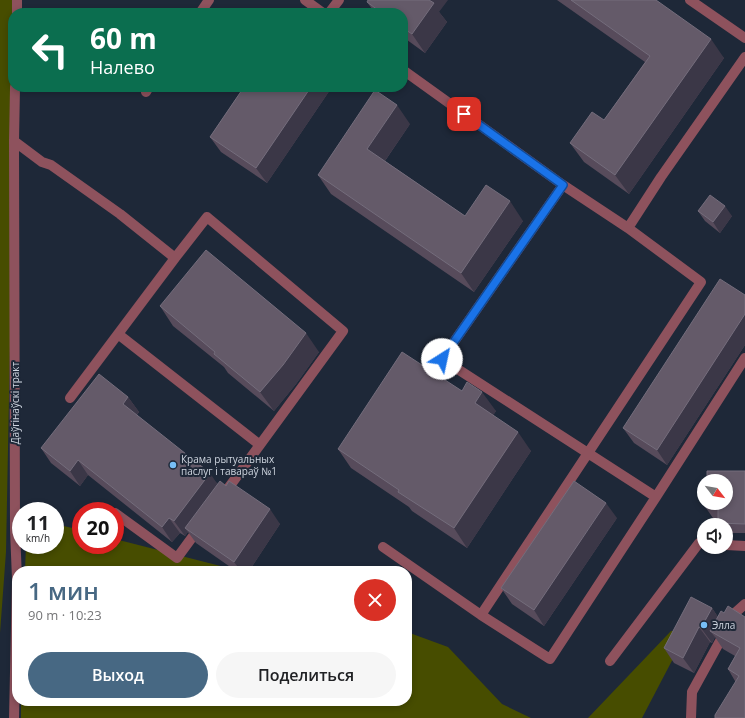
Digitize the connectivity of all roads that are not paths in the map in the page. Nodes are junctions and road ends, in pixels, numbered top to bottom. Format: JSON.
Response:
{"nodes":[{"id":1,"x":305,"y":0,"type":"edge"},
{"id":2,"x":690,"y":0,"type":"edge"},
{"id":3,"x":316,"y":8,"type":"edge"},
{"id":4,"x":745,"y":38,"type":"edge"},
{"id":5,"x":745,"y":57,"type":"edge"},
{"id":6,"x":408,"y":74,"type":"edge"},
{"id":7,"x":15,"y":92,"type":"edge"},
{"id":8,"x":14,"y":141,"type":"junction"},
{"id":9,"x":563,"y":185,"type":"junction"},
{"id":10,"x":628,"y":228,"type":"junction"},
{"id":11,"x":175,"y":258,"type":"junction"},
{"id":12,"x":118,"y":334,"type":"junction"},
{"id":13,"x":745,"y":358,"type":"edge"},
{"id":14,"x":70,"y":398,"type":"dead end"},
{"id":15,"x":260,"y":445,"type":"junction"},
{"id":16,"x":588,"y":453,"type":"junction"},
{"id":17,"x":656,"y":497,"type":"junction"},
{"id":18,"x":218,"y":501,"type":"edge"},
{"id":19,"x":124,"y":520,"type":"edge"},
{"id":20,"x":205,"y":520,"type":"edge"},
{"id":21,"x":733,"y":545,"type":"edge"},
{"id":22,"x":697,"y":546,"type":"edge"},
{"id":23,"x":745,"y":546,"type":"edge"},
{"id":24,"x":383,"y":548,"type":"dead end"},
{"id":25,"x":16,"y":566,"type":"edge"},
{"id":26,"x":409,"y":566,"type":"edge"},
{"id":27,"x":412,"y":568,"type":"edge"},
{"id":28,"x":745,"y":604,"type":"edge"},
{"id":29,"x":481,"y":615,"type":"junction"},
{"id":30,"x":610,"y":661,"type":"dead end"},
{"id":31,"x":14,"y":706,"type":"edge"},
{"id":32,"x":14,"y":718,"type":"edge"},
{"id":33,"x":691,"y":718,"type":"edge"}],
"edges":[{"from":1,"to":3,"type":"street"},
{"from":2,"to":4,"type":"street"},
{"from":5,"to":10,"type":"street"},
{"from":6,"to":9,"type":"street"},
{"from":7,"to":8,"type":"street","name":"Даўгінаўскі тракт"},
{"from":8,"to":11,"type":"street"},
{"from":8,"to":25,"type":"street","name":"Даўгінаўскі тракт"},
{"from":9,"to":10,"type":"street"},
{"from":9,"to":16,"type":"street"},
{"from":10,"to":16,"type":"street"},
{"from":11,"to":12,"type":"street"},
{"from":11,"to":15,"type":"street"},
{"from":12,"to":14,"type":"street"},
{"from":12,"to":15,"type":"street"},
{"from":13,"to":17,"type":"street"},
{"from":15,"to":18,"type":"street"},
{"from":16,"to":17,"type":"street"},
{"from":16,"to":29,"type":"street"},
{"from":17,"to":29,"type":"street"},
{"from":19,"to":20,"type":"street"},
{"from":21,"to":23,"type":"street"},
{"from":22,"to":30,"type":"street"},
{"from":24,"to":26,"type":"street"},
{"from":27,"to":29,"type":"street"},
{"from":28,"to":33,"type":"street"},
{"from":31,"to":32,"type":"street","name":"Даўгінаўскі тракт"}]}
